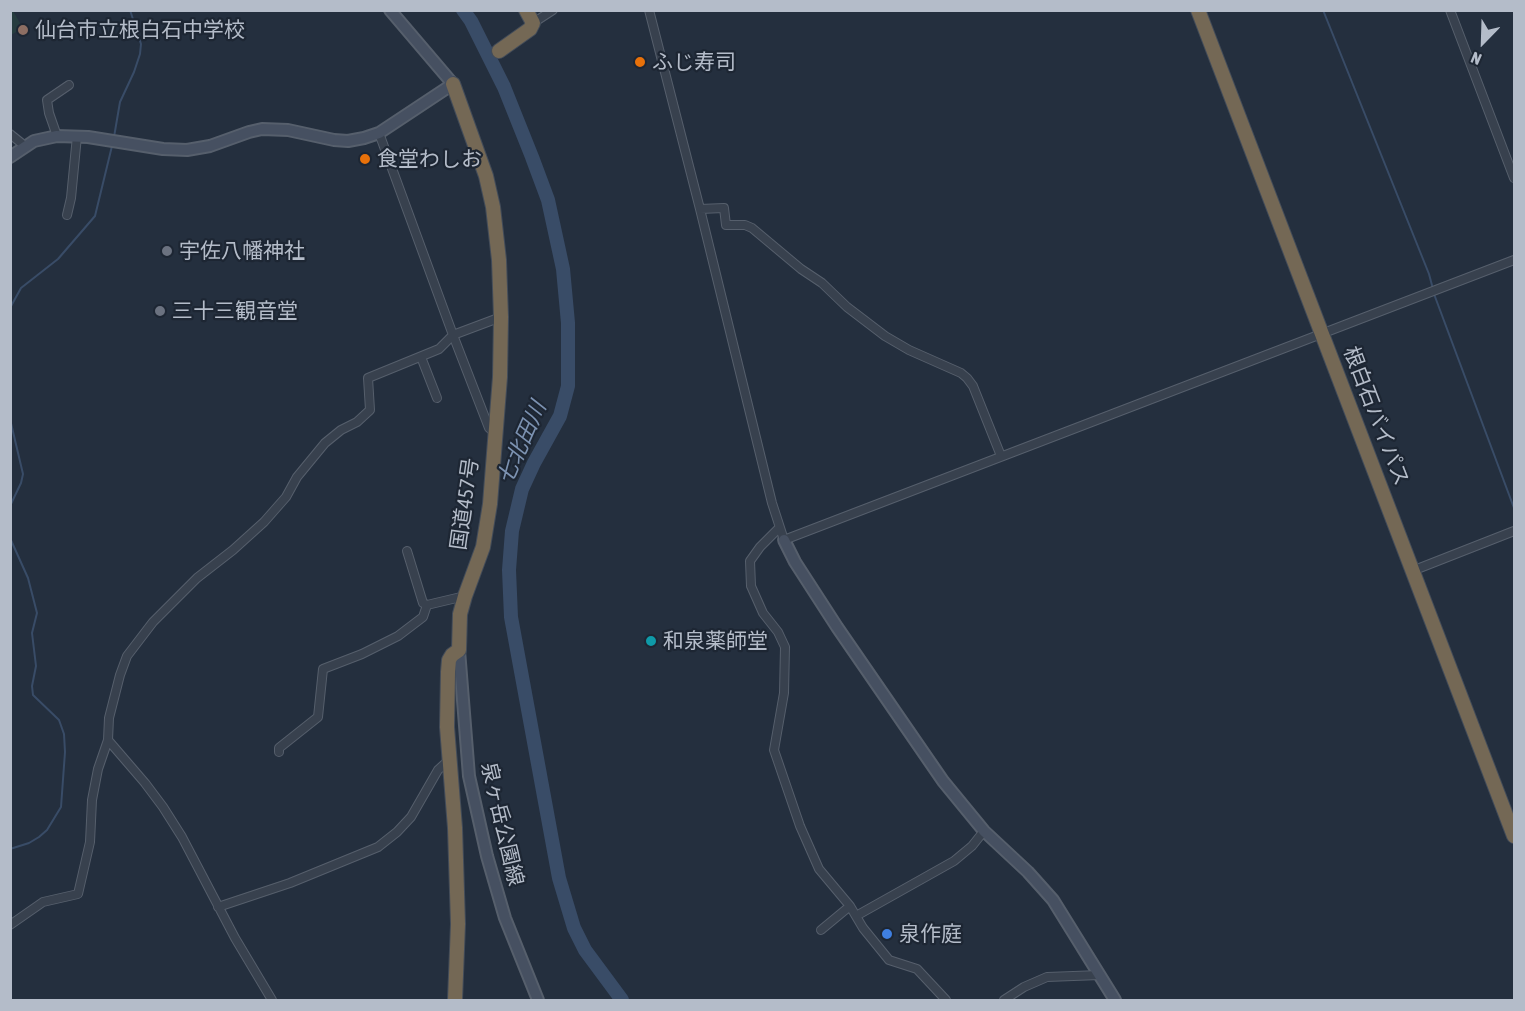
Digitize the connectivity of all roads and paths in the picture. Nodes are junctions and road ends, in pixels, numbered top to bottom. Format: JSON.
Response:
{"nodes":[{"id":1,"x":390,"y":10,"type":"edge"},
{"id":2,"x":553,"y":10,"type":"edge"},
{"id":3,"x":649,"y":10,"type":"edge"},
{"id":4,"x":1450,"y":10,"type":"edge"},
{"id":5,"x":1202,"y":12,"type":"edge"},
{"id":6,"x":529,"y":16,"type":"edge"},
{"id":7,"x":499,"y":51,"type":"dead end"},
{"id":8,"x":453,"y":84,"type":"junction"},
{"id":9,"x":69,"y":85,"type":"dead end"},
{"id":10,"x":379,"y":133,"type":"junction"},
{"id":11,"x":10,"y":134,"type":"edge"},
{"id":12,"x":57,"y":136,"type":"junction"},
{"id":13,"x":77,"y":136,"type":"junction"},
{"id":14,"x":16,"y":150,"type":"edge"},
{"id":15,"x":1515,"y":178,"type":"edge"},
{"id":16,"x":700,"y":209,"type":"junction"},
{"id":17,"x":67,"y":214,"type":"dead end"},
{"id":18,"x":1515,"y":260,"type":"edge"},
{"id":19,"x":501,"y":317,"type":"junction"},
{"id":20,"x":1322,"y":334,"type":"junction"},
{"id":21,"x":453,"y":335,"type":"junction"},
{"id":22,"x":421,"y":357,"type":"junction"},
{"id":23,"x":437,"y":398,"type":"dead end"},
{"id":24,"x":495,"y":433,"type":"junction"},
{"id":25,"x":1001,"y":456,"type":"junction"},
{"id":26,"x":779,"y":528,"type":"junction"},
{"id":27,"x":1515,"y":531,"type":"edge"},
{"id":28,"x":784,"y":540,"type":"junction"},
{"id":29,"x":407,"y":551,"type":"dead end"},
{"id":30,"x":1412,"y":571,"type":"junction"},
{"id":31,"x":465,"y":597,"type":"junction"},
{"id":32,"x":427,"y":605,"type":"junction"},
{"id":33,"x":459,"y":650,"type":"junction"},
{"id":34,"x":108,"y":740,"type":"junction"},
{"id":35,"x":279,"y":752,"type":"dead end"},
{"id":36,"x":450,"y":759,"type":"junction"},
{"id":37,"x":984,"y":831,"type":"junction"},
{"id":38,"x":1515,"y":836,"type":"edge"},
{"id":39,"x":850,"y":906,"type":"junction"},
{"id":40,"x":218,"y":907,"type":"junction"},
{"id":41,"x":856,"y":916,"type":"junction"},
{"id":42,"x":10,"y":925,"type":"edge"},
{"id":43,"x":820,"y":930,"type":"dead end"},
{"id":44,"x":1100,"y":975,"type":"junction"},
{"id":45,"x":272,"y":1000,"type":"edge"},
{"id":46,"x":455,"y":1000,"type":"edge"},
{"id":47,"x":538,"y":1000,"type":"edge"},
{"id":48,"x":946,"y":1000,"type":"edge"},
{"id":49,"x":1004,"y":1000,"type":"edge"},
{"id":50,"x":1115,"y":1000,"type":"edge"}],
"edges":[{"from":1,"to":8,"type":"main road"},
{"from":2,"to":6,"type":"street"},
{"from":3,"to":16,"type":"street"},
{"from":4,"to":15,"type":"street"},
{"from":5,"to":20,"type":"highway","name":"根白石バイパス"},
{"from":6,"to":7,"type":"highway"},
{"from":8,"to":10,"type":"main road"},
{"from":8,"to":19,"type":"highway","name":"国道457号"},
{"from":9,"to":12,"type":"street"},
{"from":10,"to":13,"type":"main road"},
{"from":10,"to":21,"type":"street"},
{"from":11,"to":14,"type":"street"},
{"from":12,"to":13,"type":"main road"},
{"from":12,"to":14,"type":"main road"},
{"from":13,"to":17,"type":"street"},
{"from":16,"to":25,"type":"street"},
{"from":16,"to":26,"type":"street"},
{"from":18,"to":20,"type":"street"},
{"from":19,"to":21,"type":"street"},
{"from":19,"to":24,"type":"highway","name":"国道457号"},
{"from":20,"to":25,"type":"street"},
{"from":20,"to":30,"type":"highway","name":"根白石バイパス"},
{"from":21,"to":22,"type":"street"},
{"from":21,"to":24,"type":"street"},
{"from":22,"to":23,"type":"street"},
{"from":22,"to":34,"type":"street"},
{"from":24,"to":31,"type":"highway","name":"国道457号"},
{"from":25,"to":28,"type":"street"},
{"from":26,"to":28,"type":"street"},
{"from":26,"to":39,"type":"street"},
{"from":27,"to":30,"type":"street"},
{"from":28,"to":37,"type":"main road"},
{"from":29,"to":32,"type":"street"},
{"from":30,"to":38,"type":"highway","name":"根白石バイパス"},
{"from":31,"to":32,"type":"street"},
{"from":31,"to":33,"type":"highway","name":"国道457号"},
{"from":32,"to":35,"type":"street"},
{"from":33,"to":36,"type":"highway","name":"国道457号"},
{"from":33,"to":47,"type":"main road","name":"泉ヶ岳公園線"},
{"from":34,"to":40,"type":"street"},
{"from":34,"to":42,"type":"street"},
{"from":36,"to":40,"type":"street"},
{"from":36,"to":46,"type":"highway","name":"国道457号"},
{"from":37,"to":41,"type":"street"},
{"from":37,"to":44,"type":"main road"},
{"from":39,"to":41,"type":"street"},
{"from":39,"to":43,"type":"street"},
{"from":40,"to":45,"type":"street"},
{"from":41,"to":48,"type":"street"},
{"from":44,"to":49,"type":"street"},
{"from":44,"to":50,"type":"main road"}]}
